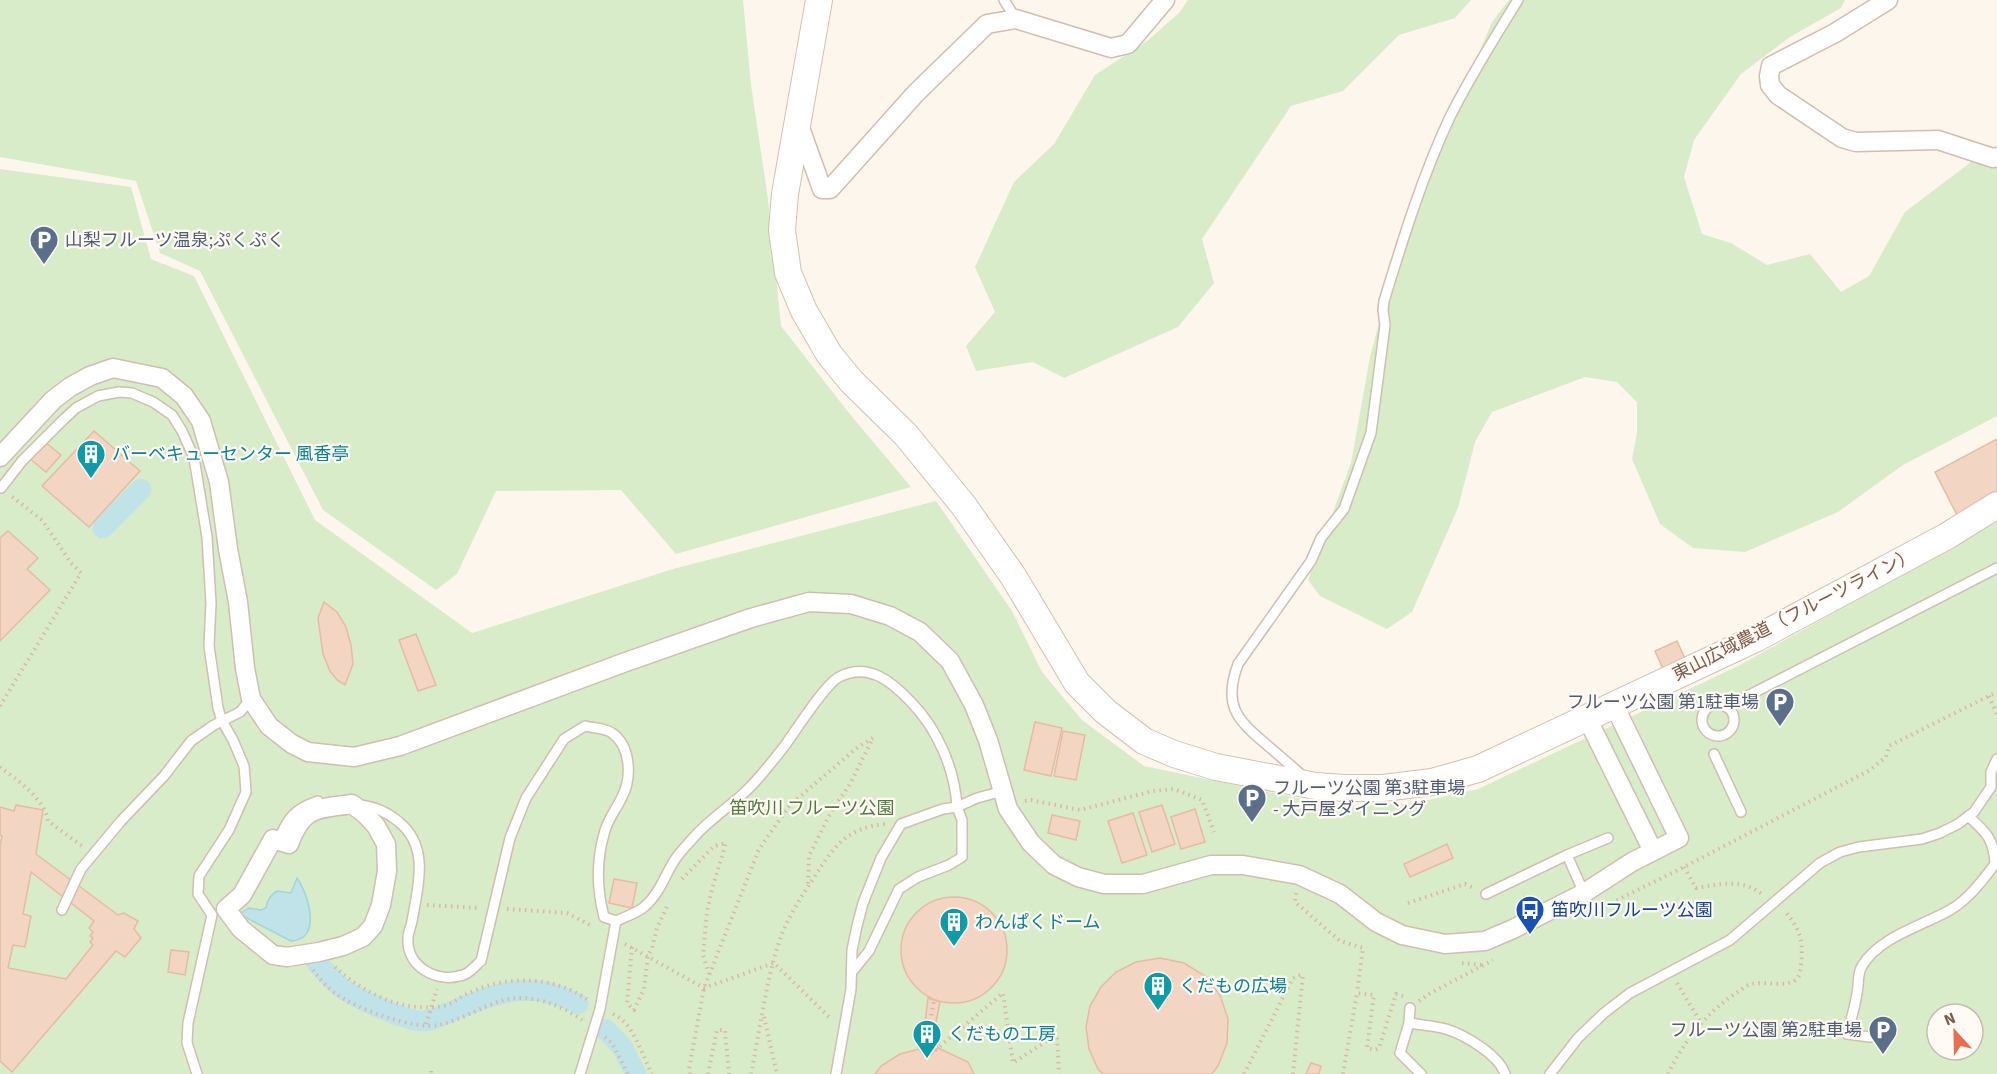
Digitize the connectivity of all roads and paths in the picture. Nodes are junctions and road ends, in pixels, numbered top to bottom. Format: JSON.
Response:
{"nodes":[{"id":1,"x":819,"y":0,"type":"edge"},
{"id":2,"x":1004,"y":0,"type":"edge"},
{"id":3,"x":1165,"y":0,"type":"edge"},
{"id":4,"x":1518,"y":0,"type":"edge"},
{"id":5,"x":1888,"y":0,"type":"edge"},
{"id":6,"x":1016,"y":19,"type":"junction"},
{"id":7,"x":797,"y":121,"type":"junction"},
{"id":8,"x":1997,"y":157,"type":"edge"},
{"id":9,"x":0,"y":457,"type":"edge"},
{"id":10,"x":1,"y":488,"type":"edge"},
{"id":11,"x":1997,"y":505,"type":"edge"},
{"id":12,"x":1997,"y":568,"type":"edge"},
{"id":13,"x":1997,"y":692,"type":"edge"},
{"id":14,"x":1989,"y":696,"type":"junction"},
{"id":15,"x":251,"y":699,"type":"junction"},
{"id":16,"x":1614,"y":705,"type":"junction"},
{"id":17,"x":0,"y":706,"type":"edge"},
{"id":18,"x":1726,"y":706,"type":"dead end"},
{"id":19,"x":1997,"y":715,"type":"edge"},
{"id":20,"x":1587,"y":718,"type":"junction"},
{"id":21,"x":222,"y":721,"type":"junction"},
{"id":22,"x":1714,"y":754,"type":"dead end"},
{"id":23,"x":1997,"y":759,"type":"edge"},
{"id":24,"x":0,"y":767,"type":"edge"},
{"id":25,"x":1316,"y":786,"type":"junction"},
{"id":26,"x":1994,"y":788,"type":"edge"},
{"id":27,"x":1004,"y":798,"type":"junction"},
{"id":28,"x":361,"y":805,"type":"junction"},
{"id":29,"x":957,"y":807,"type":"junction"},
{"id":30,"x":1741,"y":812,"type":"dead end"},
{"id":31,"x":1968,"y":816,"type":"junction"},
{"id":32,"x":901,"y":824,"type":"junction"},
{"id":33,"x":1214,"y":832,"type":"dead end"},
{"id":34,"x":1608,"y":838,"type":"dead end"},
{"id":35,"x":1653,"y":851,"type":"junction"},
{"id":36,"x":93,"y":855,"type":"junction"},
{"id":37,"x":1567,"y":855,"type":"junction"},
{"id":38,"x":1684,"y":867,"type":"junction"},
{"id":39,"x":679,"y":882,"type":"dead end"},
{"id":40,"x":808,"y":885,"type":"junction"},
{"id":41,"x":1584,"y":893,"type":"junction"},
{"id":42,"x":1486,"y":894,"type":"joint"},
{"id":43,"x":1305,"y":895,"type":"dead end"},
{"id":44,"x":671,"y":897,"type":"dead end"},
{"id":45,"x":415,"y":903,"type":"junction"},
{"id":46,"x":1408,"y":903,"type":"dead end"},
{"id":47,"x":1774,"y":903,"type":"junction"},
{"id":48,"x":493,"y":909,"type":"junction"},
{"id":49,"x":62,"y":910,"type":"dead end"},
{"id":50,"x":1590,"y":913,"type":"dead end"},
{"id":51,"x":212,"y":915,"type":"junction"},
{"id":52,"x":232,"y":916,"type":"junction"},
{"id":53,"x":616,"y":921,"type":"junction"},
{"id":54,"x":613,"y":937,"type":"junction"},
{"id":55,"x":632,"y":947,"type":"junction"},
{"id":56,"x":303,"y":953,"type":"junction"},
{"id":57,"x":648,"y":956,"type":"junction"},
{"id":58,"x":1500,"y":956,"type":"dead end"},
{"id":59,"x":774,"y":963,"type":"junction"},
{"id":60,"x":1460,"y":963,"type":"dead end"},
{"id":61,"x":1482,"y":965,"type":"junction"},
{"id":62,"x":852,"y":972,"type":"junction"},
{"id":63,"x":1670,"y":972,"type":"junction"},
{"id":64,"x":709,"y":975,"type":"junction"},
{"id":65,"x":704,"y":988,"type":"junction"},
{"id":66,"x":1357,"y":993,"type":"junction"},
{"id":67,"x":934,"y":1000,"type":"dead end"},
{"id":68,"x":432,"y":1007,"type":"dead end"},
{"id":69,"x":1410,"y":1008,"type":"junction"},
{"id":70,"x":600,"y":1009,"type":"junction"},
{"id":71,"x":763,"y":1014,"type":"junction"},
{"id":72,"x":835,"y":1023,"type":"dead end"},
{"id":73,"x":1409,"y":1023,"type":"junction"},
{"id":74,"x":1701,"y":1023,"type":"junction"},
{"id":75,"x":426,"y":1024,"type":"junction"},
{"id":76,"x":595,"y":1030,"type":"junction"},
{"id":77,"x":1870,"y":1037,"type":"dead end"},
{"id":78,"x":197,"y":1074,"type":"edge"},
{"id":79,"x":580,"y":1074,"type":"edge"},
{"id":80,"x":628,"y":1074,"type":"edge"},
{"id":81,"x":652,"y":1074,"type":"edge"},
{"id":82,"x":690,"y":1074,"type":"edge"},
{"id":83,"x":708,"y":1074,"type":"edge"},
{"id":84,"x":729,"y":1074,"type":"edge"},
{"id":85,"x":751,"y":1074,"type":"edge"},
{"id":86,"x":777,"y":1074,"type":"edge"},
{"id":87,"x":836,"y":1074,"type":"edge"},
{"id":88,"x":1059,"y":1074,"type":"edge"},
{"id":89,"x":1244,"y":1074,"type":"edge"},
{"id":90,"x":1293,"y":1074,"type":"edge"},
{"id":91,"x":1343,"y":1074,"type":"edge"},
{"id":92,"x":1421,"y":1074,"type":"edge"},
{"id":93,"x":1505,"y":1074,"type":"edge"},
{"id":94,"x":1550,"y":1074,"type":"edge"},
{"id":95,"x":1668,"y":1074,"type":"edge"}],
"edges":[{"from":1,"to":7,"type":"street","name":"東山広域農道（フルーツライン）"},
{"from":2,"to":6,"type":"lane"},
{"from":3,"to":6,"type":"street"},
{"from":4,"to":25,"type":"lane"},
{"from":5,"to":8,"type":"street"},
{"from":6,"to":7,"type":"street"},
{"from":7,"to":25,"type":"street","name":"東山広域農道（フルーツライン）"},
{"from":9,"to":15,"type":"street"},
{"from":10,"to":17,"type":"path"},
{"from":10,"to":21,"type":"lane"},
{"from":11,"to":16,"type":"street","name":"東山広域農道（フルーツライン）"},
{"from":12,"to":18,"type":"lane"},
{"from":13,"to":14,"type":"path"},
{"from":14,"to":19,"type":"path"},
{"from":14,"to":38,"type":"path"},
{"from":15,"to":21,"type":"lane"},
{"from":15,"to":27,"type":"street"},
{"from":16,"to":20,"type":"street","name":"東山広域農道（フルーツライン）"},
{"from":16,"to":35,"type":"street"},
{"from":20,"to":25,"type":"street","name":"東山広域農道（フルーツライン）"},
{"from":20,"to":35,"type":"street"},
{"from":21,"to":36,"type":"lane"},
{"from":21,"to":51,"type":"lane"},
{"from":22,"to":30,"type":"lane"},
{"from":23,"to":26,"type":"lane"},
{"from":24,"to":36,"type":"path"},
{"from":26,"to":31,"type":"lane"},
{"from":27,"to":29,"type":"lane"},
{"from":27,"to":33,"type":"path"},
{"from":27,"to":41,"type":"street"},
{"from":28,"to":45,"type":"lane"},
{"from":28,"to":52,"type":"street"},
{"from":28,"to":56,"type":"street"},
{"from":29,"to":32,"type":"lane"},
{"from":29,"to":53,"type":"lane"},
{"from":29,"to":62,"type":"lane"},
{"from":31,"to":47,"type":"lane"},
{"from":31,"to":77,"type":"lane"},
{"from":32,"to":40,"type":"path"},
{"from":32,"to":62,"type":"lane"},
{"from":34,"to":37,"type":"lane"},
{"from":35,"to":41,"type":"street"},
{"from":36,"to":49,"type":"lane"},
{"from":37,"to":41,"type":"lane"},
{"from":37,"to":42,"type":"lane"},
{"from":38,"to":47,"type":"path"},
{"from":38,"to":50,"type":"path"},
{"from":39,"to":64,"type":"path"},
{"from":40,"to":59,"type":"path"},
{"from":40,"to":64,"type":"path"},
{"from":42,"to":46,"type":"path"},
{"from":43,"to":66,"type":"path"},
{"from":44,"to":57,"type":"path"},
{"from":45,"to":48,"type":"path"},
{"from":45,"to":48,"type":"lane"},
{"from":47,"to":63,"type":"lane"},
{"from":47,"to":74,"type":"path"},
{"from":48,"to":53,"type":"lane"},
{"from":48,"to":54,"type":"path"},
{"from":51,"to":52,"type":"lane"},
{"from":51,"to":78,"type":"lane"},
{"from":52,"to":56,"type":"street"},
{"from":53,"to":54,"type":"lane"},
{"from":54,"to":55,"type":"path"},
{"from":54,"to":70,"type":"lane"},
{"from":55,"to":57,"type":"path"},
{"from":55,"to":57,"type":"path"},
{"from":56,"to":75,"type":"path"},
{"from":57,"to":65,"type":"path"},
{"from":58,"to":61,"type":"path"},
{"from":59,"to":65,"type":"path"},
{"from":59,"to":71,"type":"path"},
{"from":59,"to":72,"type":"path"},
{"from":60,"to":61,"type":"path"},
{"from":61,"to":69,"type":"path"},
{"from":62,"to":87,"type":"lane"},
{"from":63,"to":74,"type":"path"},
{"from":63,"to":94,"type":"lane"},
{"from":64,"to":65,"type":"path"},
{"from":65,"to":82,"type":"path"},
{"from":66,"to":69,"type":"path"},
{"from":66,"to":91,"type":"path"},
{"from":67,"to":88,"type":"path"},
{"from":68,"to":75,"type":"path"},
{"from":69,"to":73,"type":"lane"},
{"from":70,"to":76,"type":"lane"},
{"from":70,"to":81,"type":"path"},
{"from":71,"to":85,"type":"path"},
{"from":71,"to":86,"type":"path"},
{"from":73,"to":92,"type":"lane"},
{"from":73,"to":93,"type":"lane"},
{"from":74,"to":95,"type":"path"},
{"from":75,"to":76,"type":"path"},
{"from":76,"to":79,"type":"lane"},
{"from":76,"to":80,"type":"path"},
{"from":83,"to":84,"type":"path"},
{"from":89,"to":90,"type":"path"}]}
